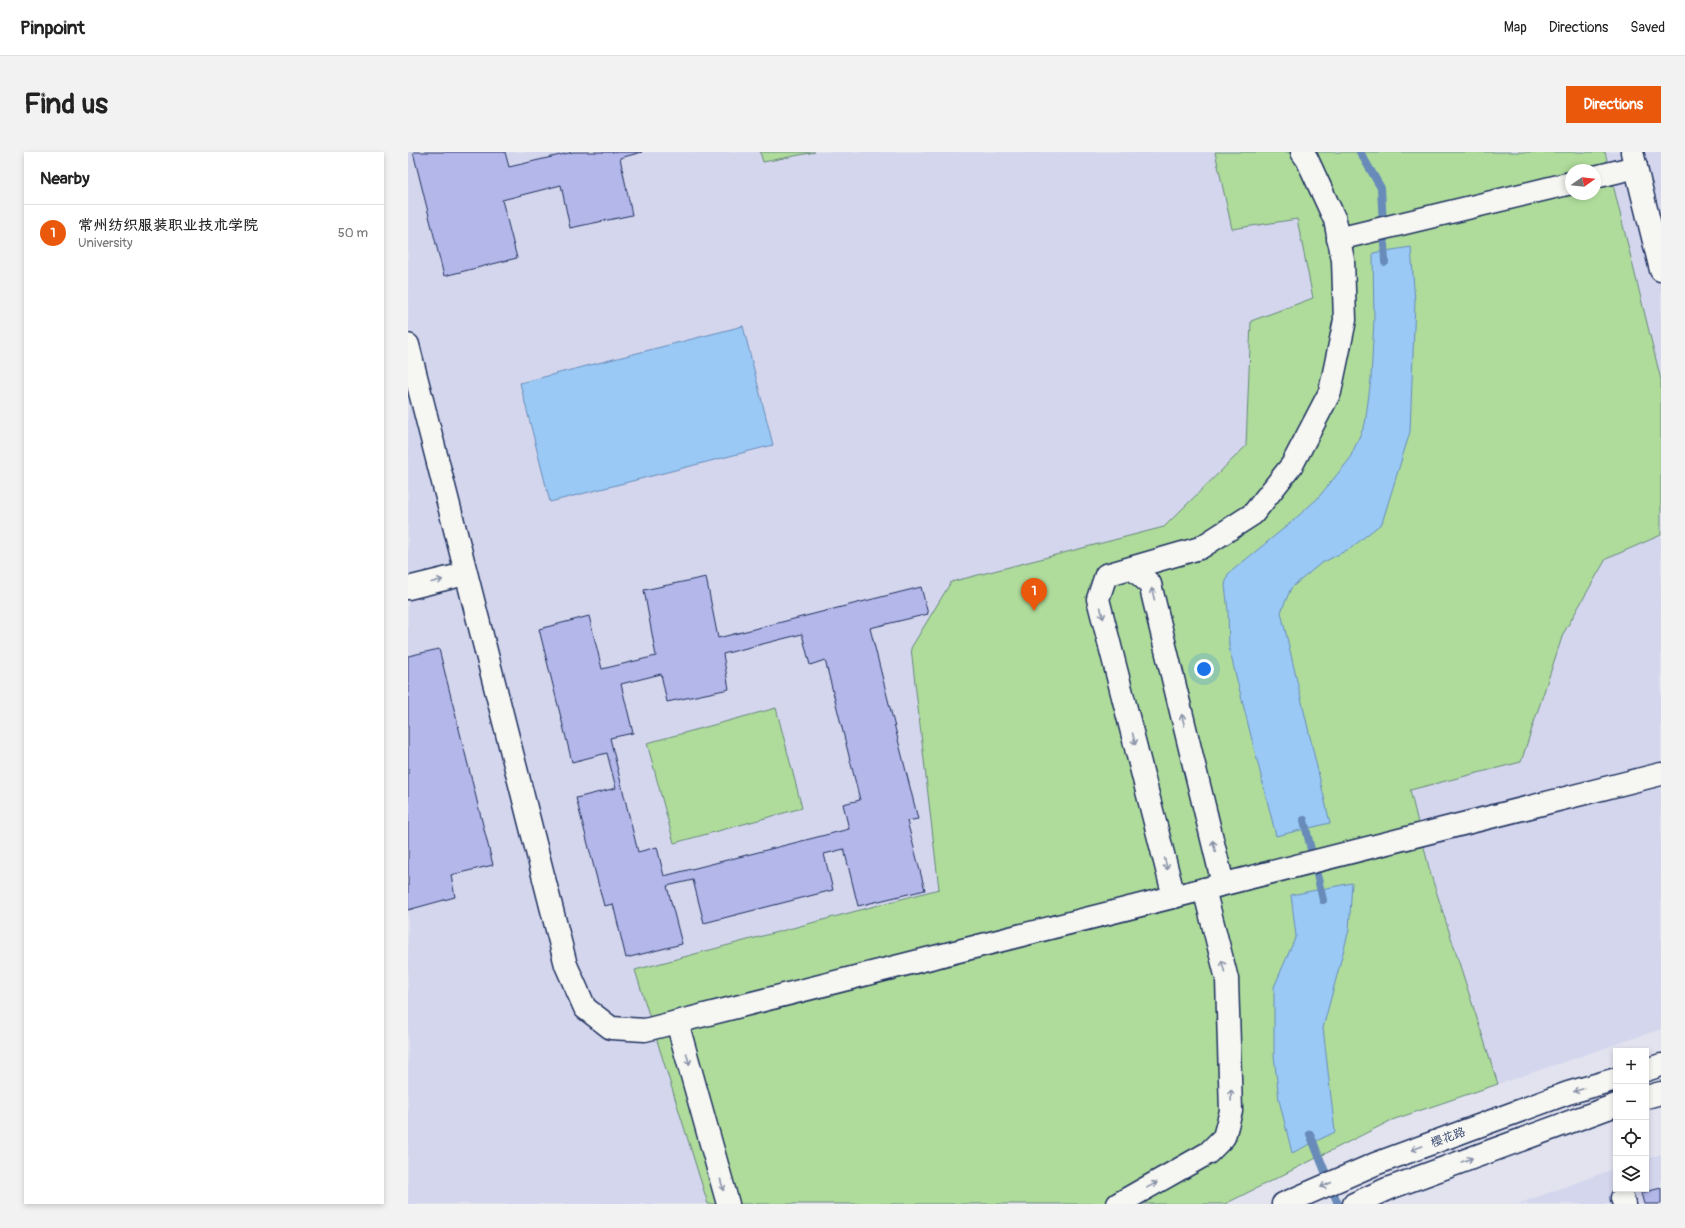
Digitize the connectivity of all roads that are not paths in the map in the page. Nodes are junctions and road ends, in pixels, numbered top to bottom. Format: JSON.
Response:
{"nodes":[{"id":1,"x":1302,"y":152,"type":"edge"},
{"id":2,"x":1634,"y":160,"type":"edge"},
{"id":3,"x":1601,"y":174,"type":"edge"},
{"id":4,"x":1565,"y":184,"type":"edge"},
{"id":5,"x":1338,"y":239,"type":"junction"},
{"id":6,"x":1661,"y":270,"type":"edge"},
{"id":7,"x":410,"y":358,"type":"edge"},
{"id":8,"x":1133,"y":569,"type":"junction"},
{"id":9,"x":465,"y":574,"type":"junction"},
{"id":10,"x":408,"y":588,"type":"edge"},
{"id":11,"x":1661,"y":774,"type":"edge"},
{"id":12,"x":1214,"y":887,"type":"junction"},
{"id":13,"x":1174,"y":897,"type":"junction"},
{"id":14,"x":677,"y":1022,"type":"junction"},
{"id":15,"x":1661,"y":1065,"type":"edge"},
{"id":16,"x":1649,"y":1069,"type":"edge"},
{"id":17,"x":1613,"y":1080,"type":"edge"},
{"id":18,"x":1661,"y":1093,"type":"edge"},
{"id":19,"x":1649,"y":1096,"type":"edge"},
{"id":20,"x":1613,"y":1106,"type":"edge"},
{"id":21,"x":1291,"y":1200,"type":"edge"},
{"id":22,"x":1359,"y":1201,"type":"edge"},
{"id":23,"x":728,"y":1204,"type":"edge"},
{"id":24,"x":1118,"y":1204,"type":"edge"}],
"edges":[{"from":1,"to":5,"type":"street"},
{"from":2,"to":3,"type":"street"},
{"from":2,"to":6,"type":"street"},
{"from":4,"to":5,"type":"street"},
{"from":5,"to":8,"type":"street"},
{"from":7,"to":9,"type":"street"},
{"from":12,"to":8,"type":"street","one_way":true},
{"from":8,"to":13,"type":"street","one_way":true},
{"from":10,"to":9,"type":"street","one_way":true},
{"from":9,"to":14,"type":"street"},
{"from":11,"to":12,"type":"street"},
{"from":12,"to":13,"type":"street"},
{"from":24,"to":12,"type":"street","one_way":true},
{"from":13,"to":14,"type":"street"},
{"from":14,"to":23,"type":"street","one_way":true},
{"from":15,"to":16,"type":"street"},
{"from":17,"to":21,"type":"street","name":"樱花路","one_way":true},
{"from":18,"to":19,"type":"street"},
{"from":22,"to":20,"type":"street","one_way":true}]}
